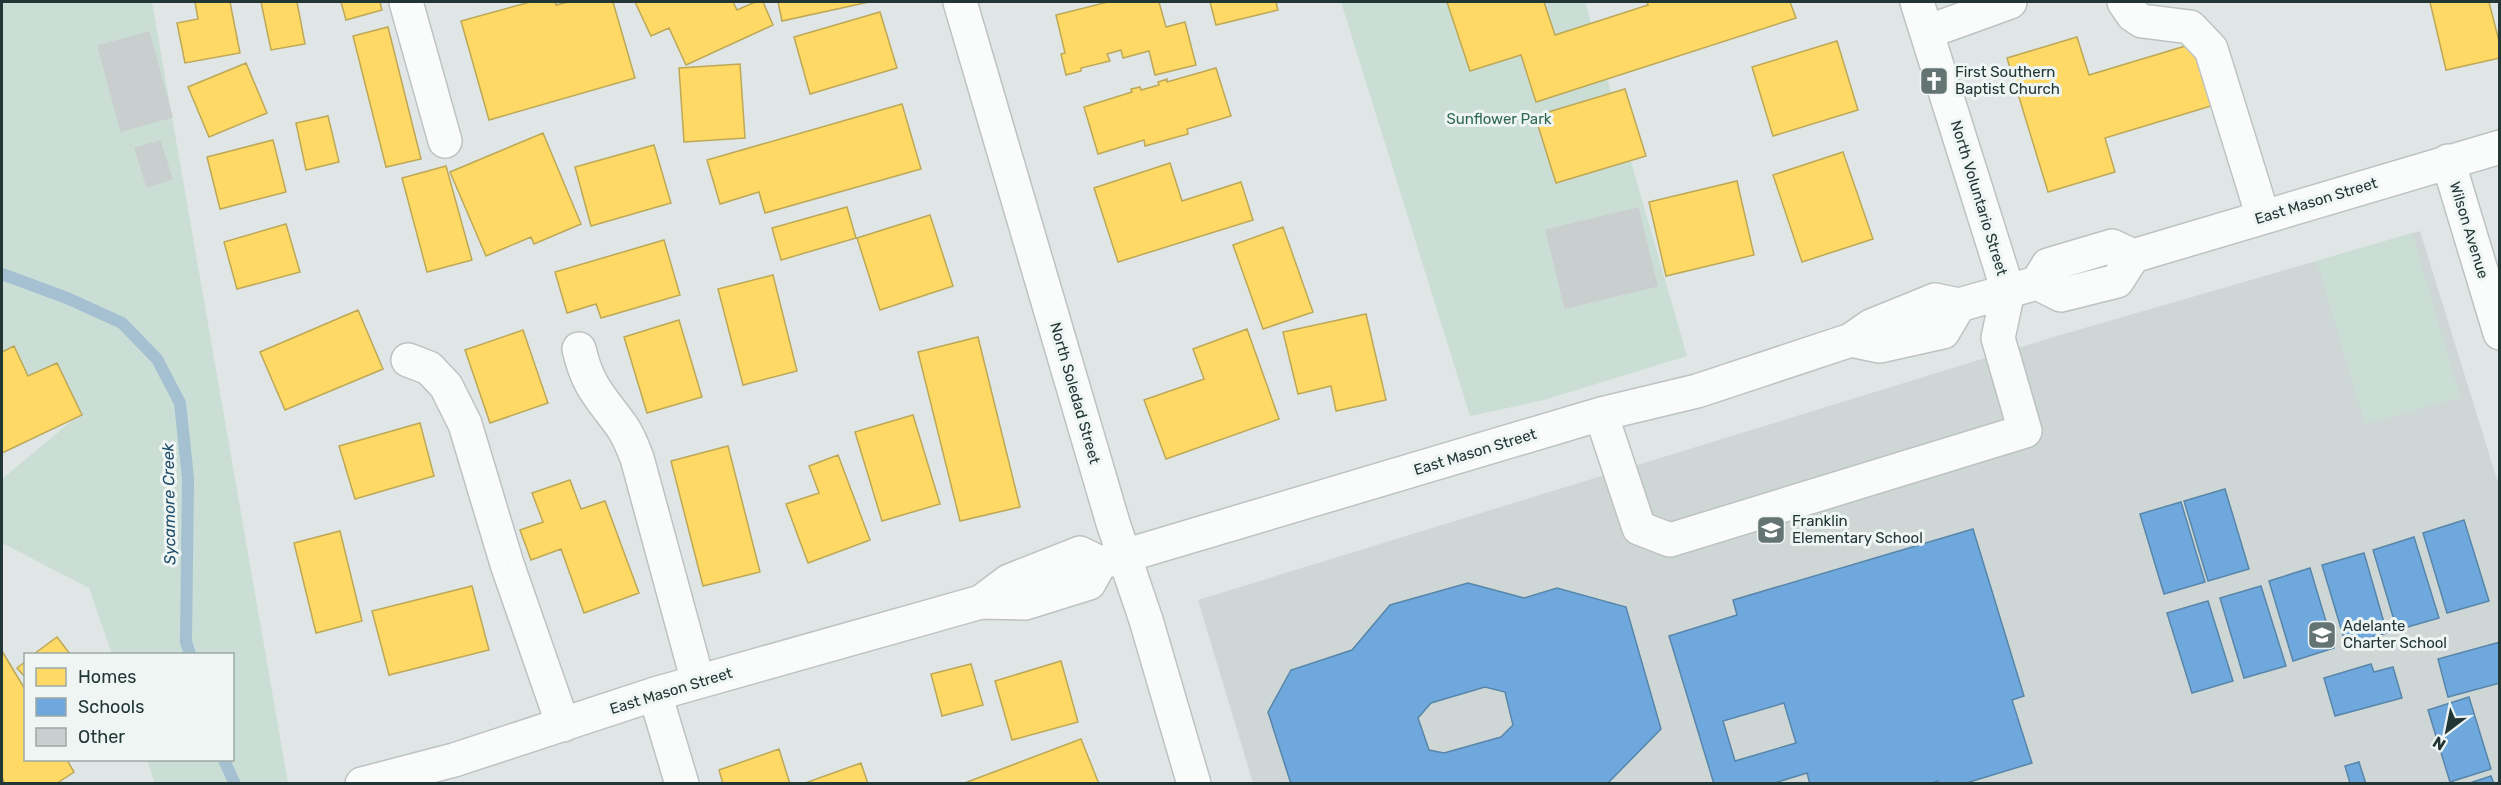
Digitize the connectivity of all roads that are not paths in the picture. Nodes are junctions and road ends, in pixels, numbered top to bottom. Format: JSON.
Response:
{"nodes":[{"id":1,"x":406,"y":2,"type":"edge"},
{"id":2,"x":960,"y":2,"type":"edge"},
{"id":3,"x":1917,"y":2,"type":"edge"},
{"id":4,"x":2010,"y":2,"type":"edge"},
{"id":5,"x":2124,"y":2,"type":"edge"},
{"id":6,"x":1927,"y":32,"type":"junction"},
{"id":7,"x":445,"y":141,"type":"dead end"},
{"id":8,"x":2499,"y":147,"type":"edge"},
{"id":9,"x":2448,"y":161,"type":"junction"},
{"id":10,"x":2263,"y":217,"type":"junction"},
{"id":11,"x":2023,"y":287,"type":"junction"},
{"id":12,"x":2499,"y":333,"type":"edge"},
{"id":13,"x":579,"y":349,"type":"dead end"},
{"id":14,"x":408,"y":360,"type":"dead end"},
{"id":15,"x":1601,"y":414,"type":"junction"},
{"id":16,"x":1112,"y":560,"type":"junction"},
{"id":17,"x":698,"y":682,"type":"junction"},
{"id":18,"x":655,"y":694,"type":"junction"},
{"id":19,"x":563,"y":725,"type":"junction"},
{"id":20,"x":457,"y":772,"type":"edge"},
{"id":21,"x":419,"y":776,"type":"edge"},
{"id":22,"x":362,"y":783,"type":"edge"},
{"id":23,"x":682,"y":783,"type":"edge"},
{"id":24,"x":1194,"y":783,"type":"edge"}],
"edges":[{"from":1,"to":7,"type":"street"},
{"from":2,"to":16,"type":"street","name":"North Soledad Street"},
{"from":3,"to":6,"type":"street","name":"North Voluntario Street"},
{"from":4,"to":6,"type":"street"},
{"from":5,"to":10,"type":"street"},
{"from":6,"to":11,"type":"street","name":"North Voluntario Street"},
{"from":8,"to":9,"type":"street","name":"East Mason Street"},
{"from":9,"to":10,"type":"street","name":"East Mason Street"},
{"from":9,"to":12,"type":"street","name":"Wilson Avenue"},
{"from":10,"to":11,"type":"street","name":"East Mason Street"},
{"from":11,"to":15,"type":"street","name":"East Mason Street"},
{"from":11,"to":15,"type":"street"},
{"from":13,"to":17,"type":"street"},
{"from":14,"to":19,"type":"street"},
{"from":15,"to":16,"type":"street","name":"East Mason Street"},
{"from":16,"to":17,"type":"street","name":"East Mason Street"},
{"from":16,"to":24,"type":"street","name":"North Soledad Street"},
{"from":17,"to":18,"type":"street","name":"East Mason Street"},
{"from":18,"to":19,"type":"street","name":"East Mason Street"},
{"from":18,"to":23,"type":"street"},
{"from":19,"to":20,"type":"street","name":"East Mason Street"},
{"from":20,"to":21,"type":"street","name":"East Mason Street"},
{"from":21,"to":22,"type":"street","name":"East Mason Street"}]}
